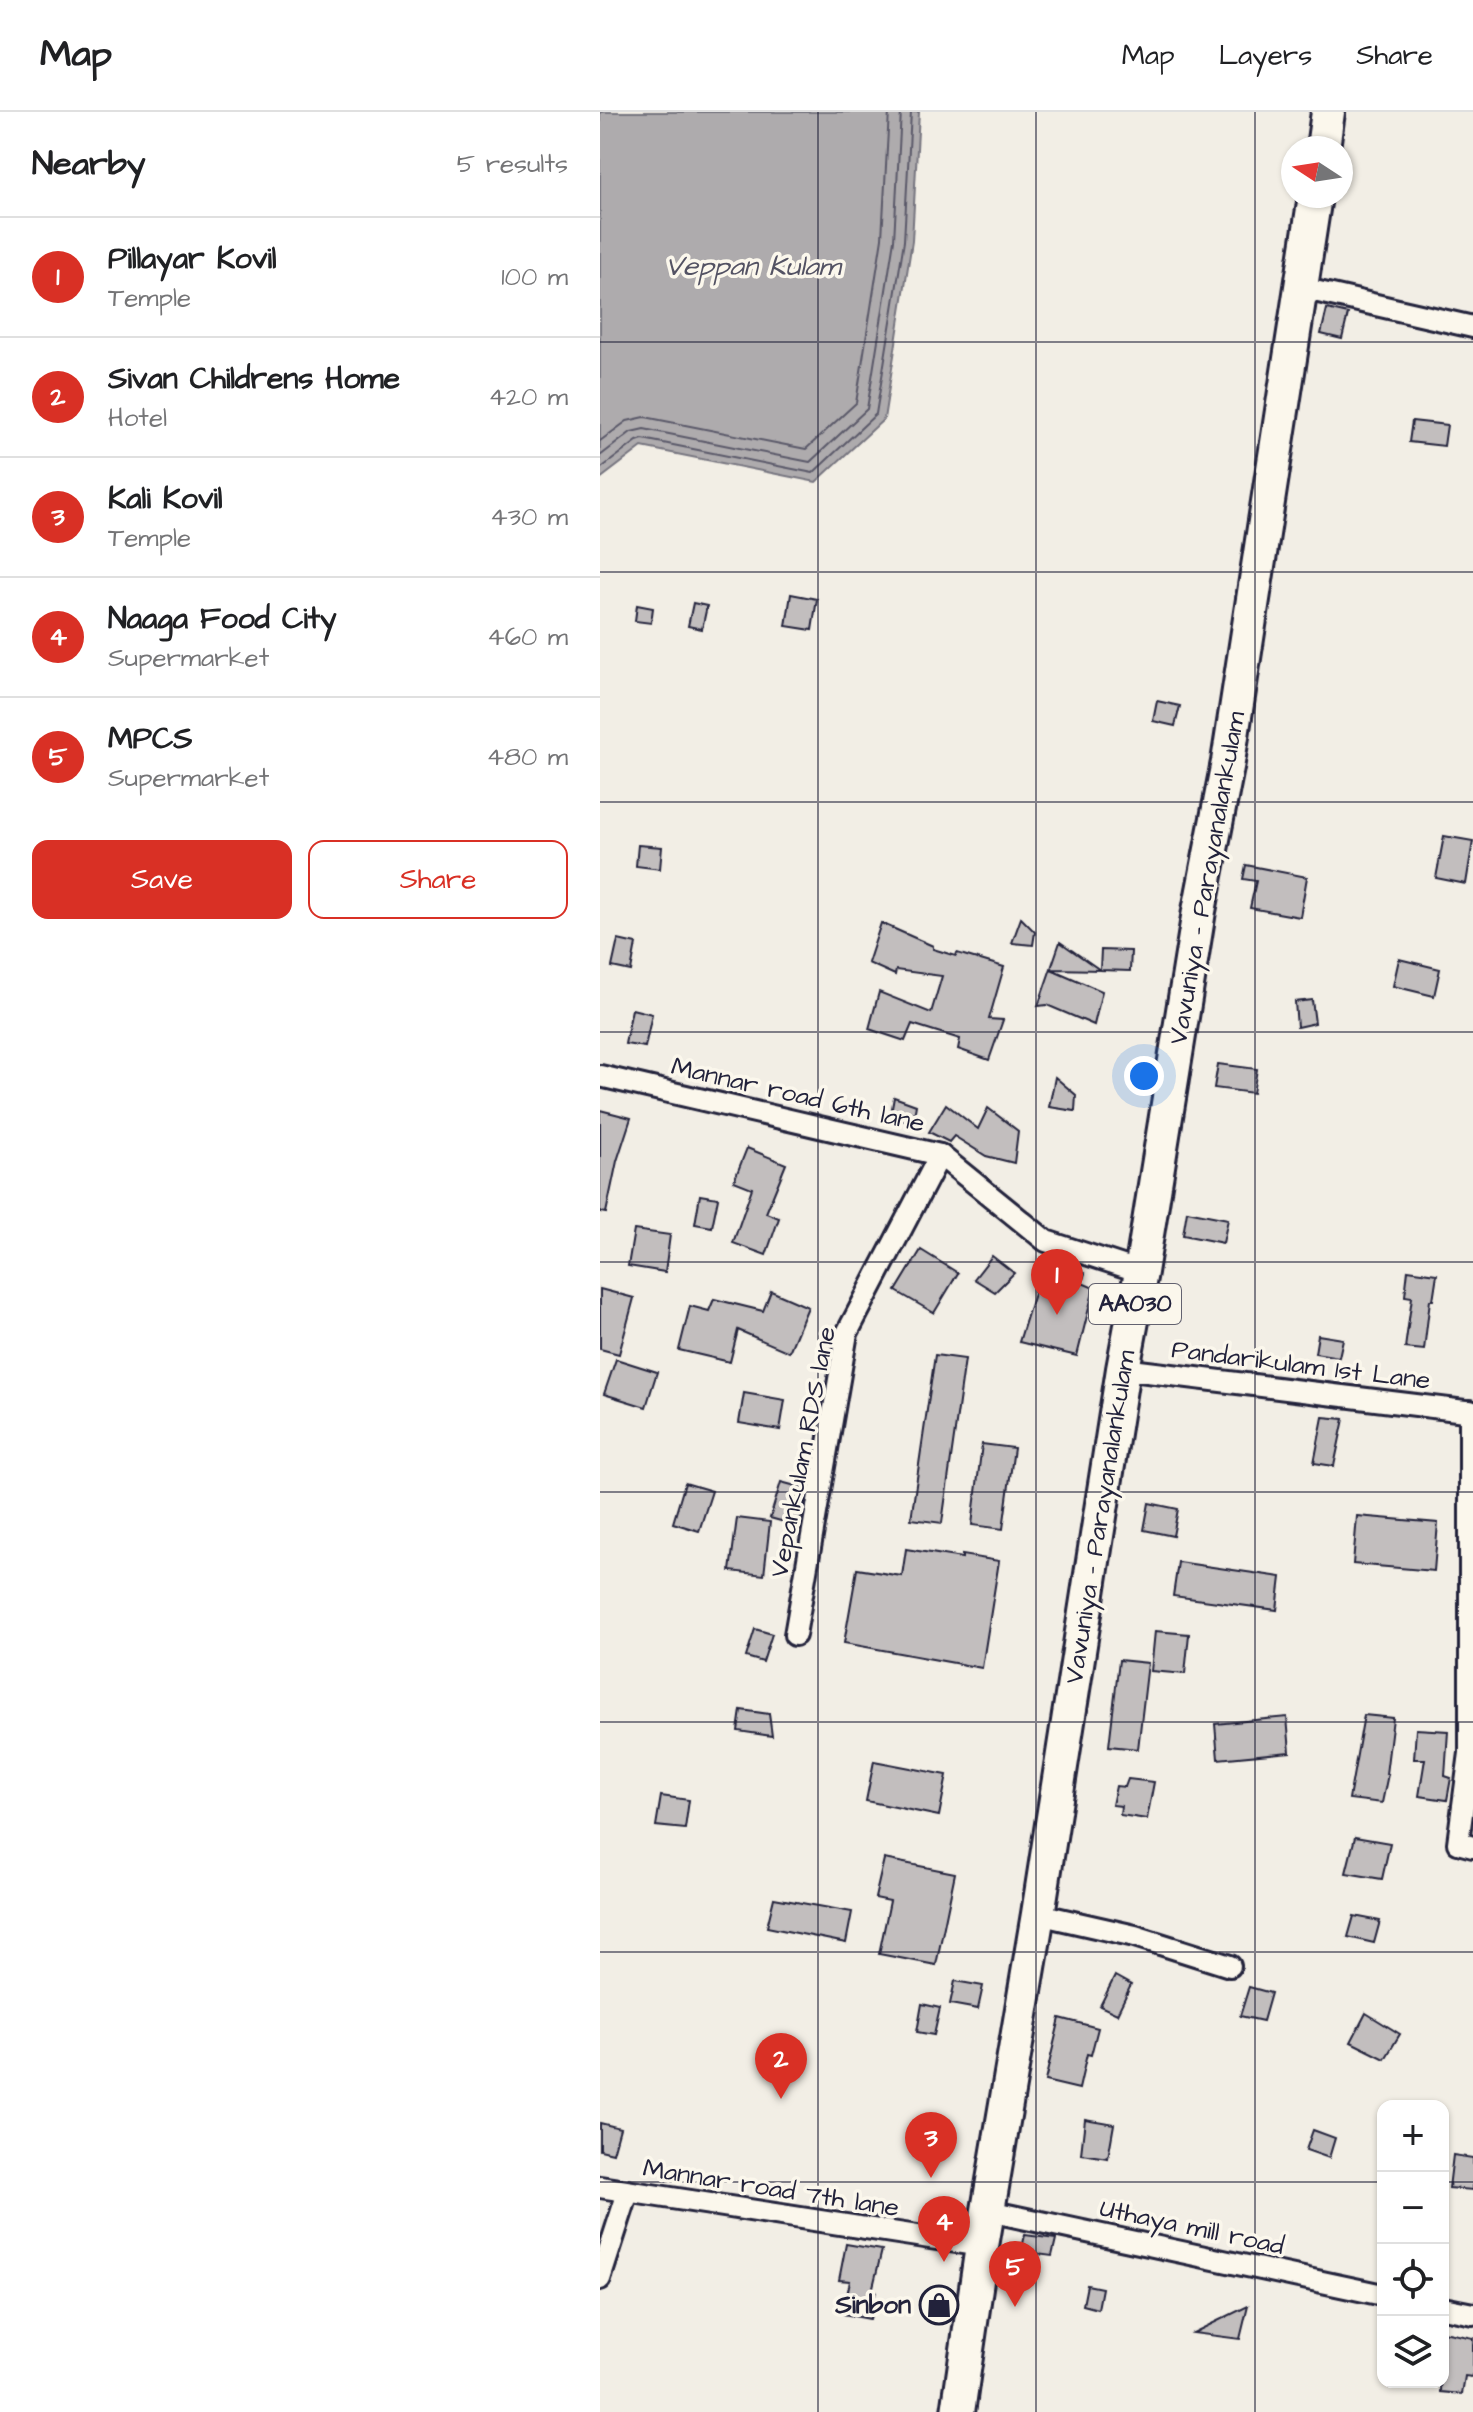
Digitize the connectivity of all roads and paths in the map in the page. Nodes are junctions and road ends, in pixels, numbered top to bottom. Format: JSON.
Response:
{"nodes":[{"id":1,"x":1328,"y":112,"type":"edge"},
{"id":2,"x":1325,"y":136,"type":"edge"},
{"id":3,"x":1313,"y":208,"type":"edge"},
{"id":4,"x":1301,"y":288,"type":"junction"},
{"id":5,"x":1473,"y":327,"type":"edge"},
{"id":6,"x":600,"y":1076,"type":"edge"},
{"id":7,"x":940,"y":1155,"type":"junction"},
{"id":8,"x":1141,"y":1272,"type":"junction"},
{"id":9,"x":1123,"y":1369,"type":"junction"},
{"id":10,"x":1472,"y":1411,"type":"edge"},
{"id":11,"x":795,"y":1635,"type":"dead end"},
{"id":12,"x":1473,"y":1847,"type":"edge"},
{"id":13,"x":1038,"y":1914,"type":"junction"},
{"id":14,"x":1230,"y":1966,"type":"dead end"},
{"id":15,"x":600,"y":2187,"type":"edge"},
{"id":16,"x":628,"y":2192,"type":"junction"},
{"id":17,"x":989,"y":2211,"type":"junction"},
{"id":18,"x":982,"y":2246,"type":"junction"},
{"id":19,"x":600,"y":2279,"type":"edge"},
{"id":20,"x":1377,"y":2294,"type":"edge"},
{"id":21,"x":1449,"y":2309,"type":"edge"},
{"id":22,"x":1473,"y":2314,"type":"edge"},
{"id":23,"x":958,"y":2412,"type":"edge"}],
"edges":[{"from":1,"to":2,"type":"highway"},
{"from":3,"to":4,"type":"highway","name":"Vavuniya - Parayanalankulam","number":"AA030"},
{"from":4,"to":5,"type":"street"},
{"from":4,"to":8,"type":"highway","name":"Vavuniya - Parayanalankulam","number":"AA030"},
{"from":6,"to":7,"type":"street","name":"Mannar road 6th lane"},
{"from":7,"to":8,"type":"street","name":"Mannar road 6th lane"},
{"from":7,"to":11,"type":"street","name":"Vepankulam RDS lane"},
{"from":8,"to":9,"type":"highway","name":"Vavuniya - Parayanalankulam","number":"AA030"},
{"from":9,"to":10,"type":"street","name":"Pandarikulam 1st Lane"},
{"from":9,"to":13,"type":"highway","name":"Vavuniya - Parayanalankulam","number":"AA030"},
{"from":10,"to":12,"type":"street"},
{"from":13,"to":14,"type":"street"},
{"from":13,"to":17,"type":"highway","name":"Vavuniya - Parayanalankulam","number":"AA030"},
{"from":15,"to":16,"type":"street","name":"Mannar road 7th lane"},
{"from":16,"to":18,"type":"street","name":"Mannar road 7th lane"},
{"from":16,"to":19,"type":"street"},
{"from":17,"to":18,"type":"highway","name":"Vavuniya - Parayanalankulam","number":"AA030"},
{"from":17,"to":20,"type":"street","name":"Uthaya mill road"},
{"from":18,"to":23,"type":"highway","name":"Vavuniya - Parayanalankulam","number":"AA030"},
{"from":21,"to":22,"type":"street"}]}
